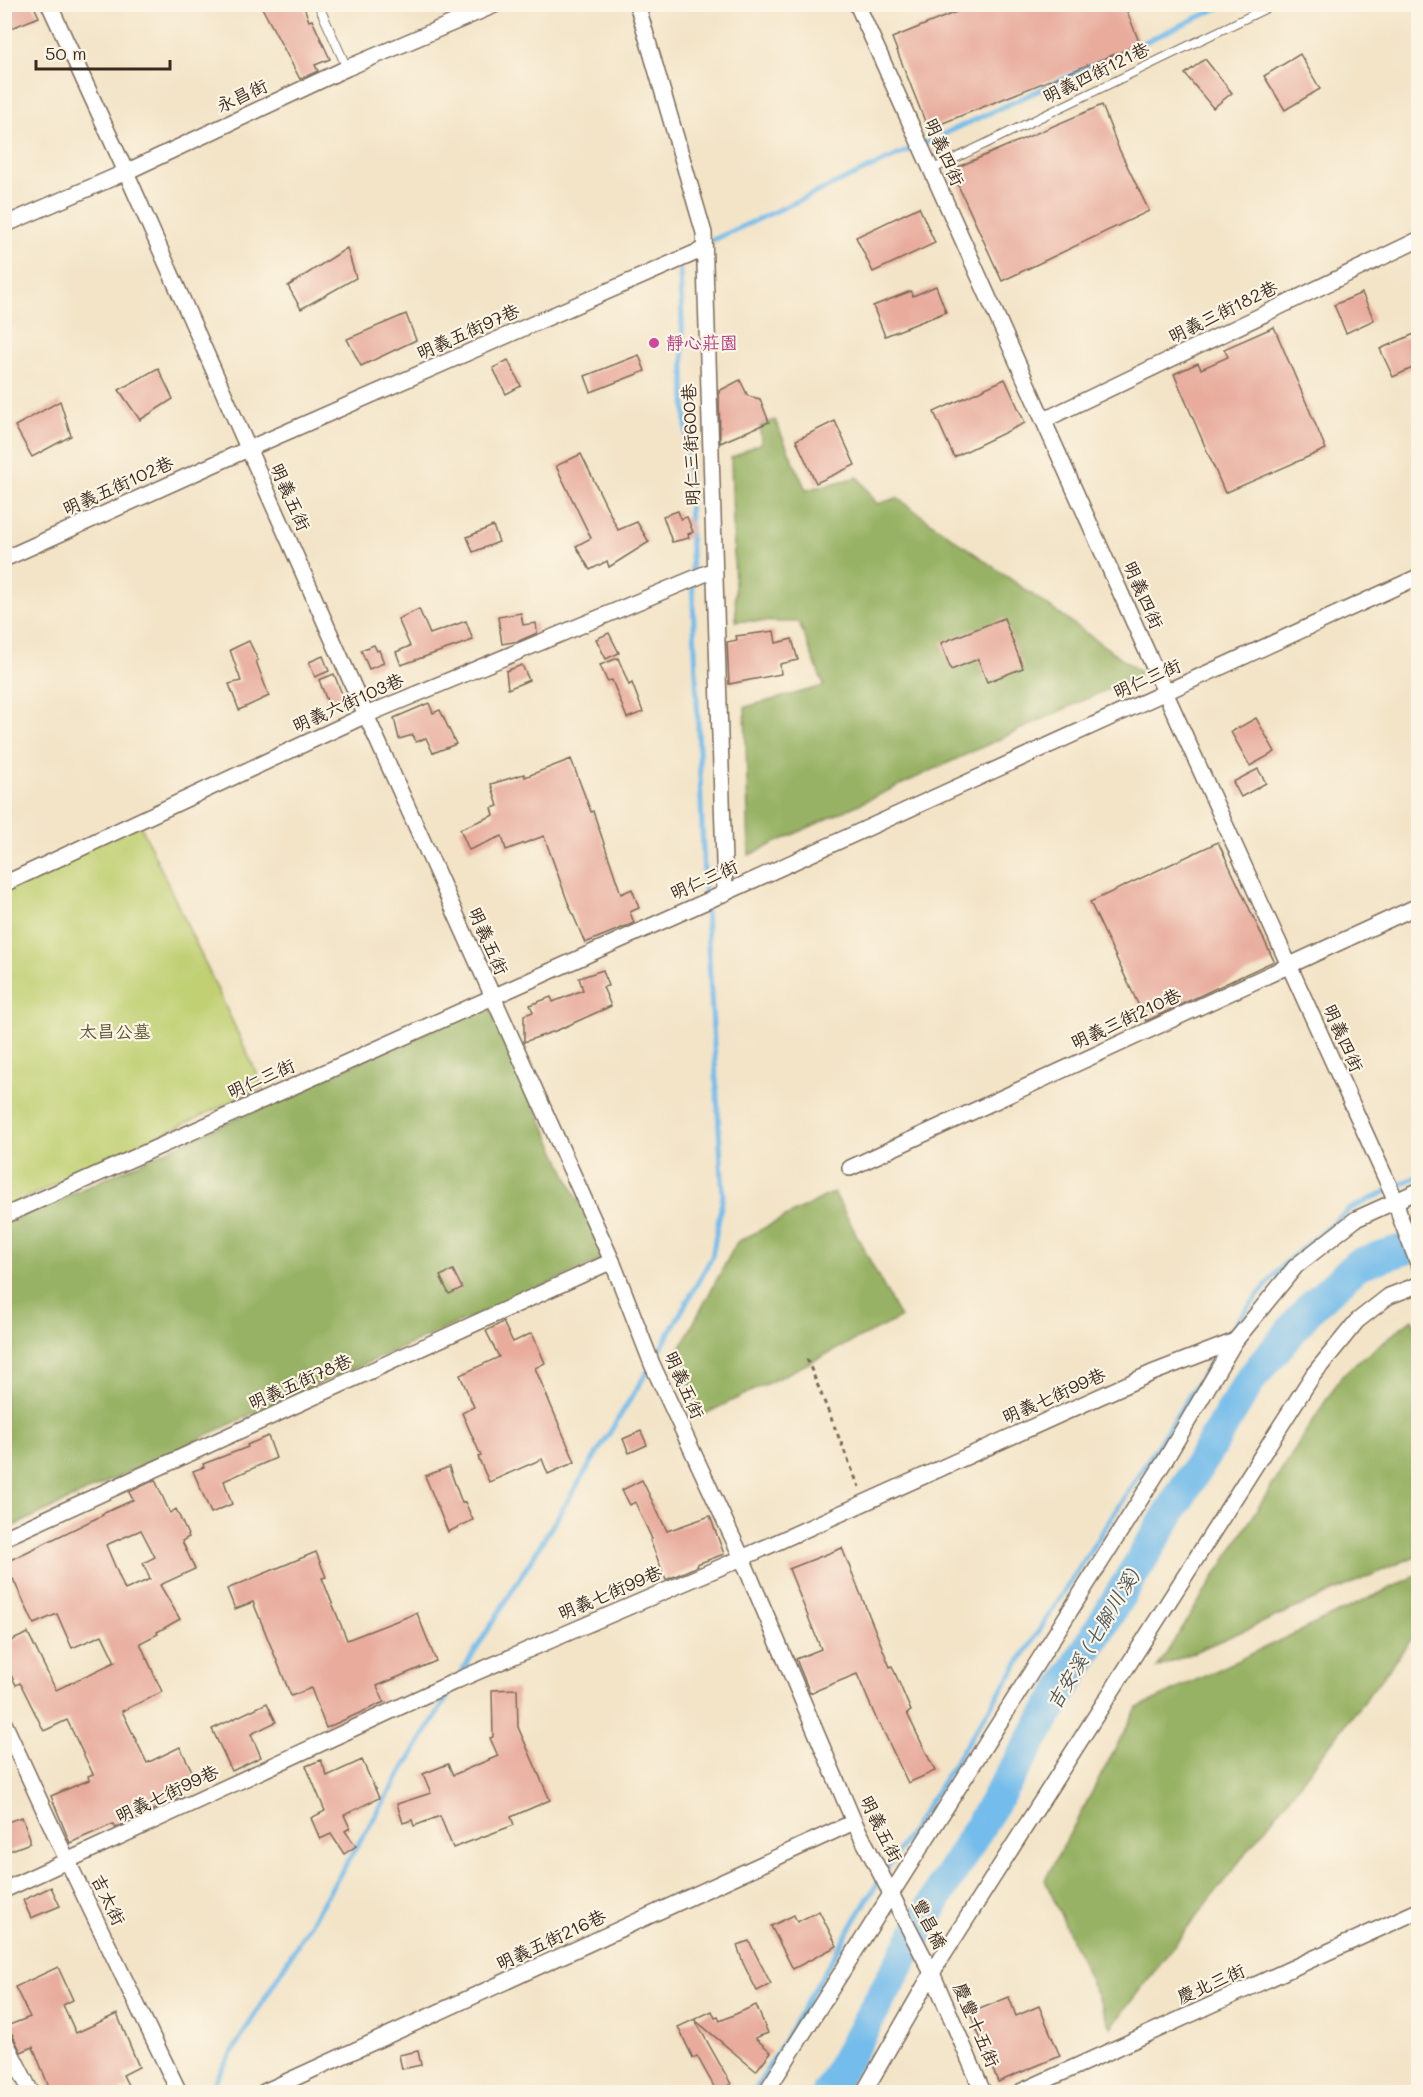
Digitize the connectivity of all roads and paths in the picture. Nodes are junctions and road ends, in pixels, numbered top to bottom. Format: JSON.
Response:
{"nodes":[{"id":1,"x":49,"y":4,"type":"edge"},
{"id":2,"x":318,"y":4,"type":"edge"},
{"id":3,"x":497,"y":4,"type":"edge"},
{"id":4,"x":637,"y":4,"type":"edge"},
{"id":5,"x":857,"y":4,"type":"edge"},
{"id":6,"x":1275,"y":4,"type":"edge"},
{"id":7,"x":347,"y":68,"type":"junction"},
{"id":8,"x":931,"y":170,"type":"junction"},
{"id":9,"x":126,"y":172,"type":"junction"},
{"id":10,"x":4,"y":225,"type":"edge"},
{"id":11,"x":1419,"y":240,"type":"edge"},
{"id":12,"x":704,"y":249,"type":"junction"},
{"id":13,"x":1044,"y":420,"type":"junction"},
{"id":14,"x":248,"y":449,"type":"junction"},
{"id":15,"x":4,"y":559,"type":"edge"},
{"id":16,"x":714,"y":570,"type":"junction"},
{"id":17,"x":1419,"y":577,"type":"edge"},
{"id":18,"x":1165,"y":692,"type":"junction"},
{"id":19,"x":366,"y":715,"type":"junction"},
{"id":20,"x":4,"y":884,"type":"edge"},
{"id":21,"x":713,"y":898,"type":"junction"},
{"id":22,"x":1419,"y":906,"type":"edge"},
{"id":23,"x":1289,"y":965,"type":"junction"},
{"id":24,"x":492,"y":997,"type":"junction"},
{"id":25,"x":850,"y":1168,"type":"dead end"},
{"id":26,"x":1419,"y":1191,"type":"edge"},
{"id":27,"x":1396,"y":1201,"type":"junction"},
{"id":28,"x":4,"y":1216,"type":"edge"},
{"id":29,"x":612,"y":1262,"type":"junction"},
{"id":30,"x":1419,"y":1263,"type":"edge"},
{"id":31,"x":1419,"y":1285,"type":"edge"},
{"id":32,"x":1235,"y":1341,"type":"junction"},
{"id":33,"x":807,"y":1359,"type":"dead end"},
{"id":34,"x":866,"y":1502,"type":"junction"},
{"id":35,"x":4,"y":1538,"type":"edge"},
{"id":36,"x":742,"y":1558,"type":"junction"},
{"id":37,"x":4,"y":1723,"type":"edge"},
{"id":38,"x":854,"y":1822,"type":"junction"},
{"id":39,"x":68,"y":1862,"type":"junction"},
{"id":40,"x":4,"y":1890,"type":"edge"},
{"id":41,"x":891,"y":1892,"type":"junction"},
{"id":42,"x":1419,"y":1911,"type":"edge"},
{"id":43,"x":932,"y":1973,"type":"junction"},
{"id":44,"x":4,"y":2039,"type":"edge"},
{"id":45,"x":31,"y":2092,"type":"edge"},
{"id":46,"x":179,"y":2092,"type":"edge"},
{"id":47,"x":264,"y":2092,"type":"edge"},
{"id":48,"x":766,"y":2092,"type":"edge"},
{"id":49,"x":864,"y":2092,"type":"edge"},
{"id":50,"x":983,"y":2092,"type":"edge"},
{"id":51,"x":1020,"y":2092,"type":"edge"}],
"edges":[{"from":1,"to":9,"type":"street","name":"明義五街"},
{"from":2,"to":7,"type":"lane"},
{"from":3,"to":7,"type":"street","name":"永昌街"},
{"from":4,"to":12,"type":"street","name":"明仁三街600巷"},
{"from":5,"to":8,"type":"street","name":"明義四街"},
{"from":6,"to":8,"type":"lane","name":"明義四街121巷"},
{"from":7,"to":9,"type":"street","name":"永昌街"},
{"from":8,"to":13,"type":"street","name":"明義四街"},
{"from":9,"to":10,"type":"street","name":"永昌街"},
{"from":9,"to":14,"type":"street","name":"明義五街"},
{"from":11,"to":13,"type":"street","name":"明義三街182巷"},
{"from":12,"to":14,"type":"street","name":"明義五街97巷"},
{"from":12,"to":16,"type":"street","name":"明仁三街600巷"},
{"from":13,"to":18,"type":"street","name":"明義四街"},
{"from":14,"to":15,"type":"street","name":"明義五街102巷"},
{"from":14,"to":19,"type":"street","name":"明義五街"},
{"from":16,"to":19,"type":"street","name":"明義六街103巷"},
{"from":16,"to":21,"type":"street","name":"明仁三街600巷"},
{"from":17,"to":18,"type":"street","name":"明仁三街"},
{"from":18,"to":21,"type":"street","name":"明仁三街"},
{"from":18,"to":23,"type":"street","name":"明義四街"},
{"from":19,"to":20,"type":"street","name":"明義六街103巷"},
{"from":19,"to":24,"type":"street","name":"明義五街"},
{"from":21,"to":24,"type":"street","name":"明仁三街"},
{"from":22,"to":23,"type":"street","name":"明義三街210巷"},
{"from":23,"to":25,"type":"street","name":"明義三街210巷"},
{"from":23,"to":27,"type":"street","name":"明義四街"},
{"from":24,"to":28,"type":"street","name":"明仁三街"},
{"from":24,"to":29,"type":"street","name":"明義五街"},
{"from":26,"to":27,"type":"street"},
{"from":27,"to":30,"type":"street","name":"明義四街"},
{"from":27,"to":32,"type":"street"},
{"from":29,"to":35,"type":"street","name":"明義五街78巷"},
{"from":29,"to":36,"type":"street","name":"明義五街"},
{"from":31,"to":43,"type":"street"},
{"from":32,"to":34,"type":"street","name":"明義七街99巷"},
{"from":32,"to":41,"type":"street"},
{"from":33,"to":34,"type":"path"},
{"from":34,"to":36,"type":"street","name":"明義七街99巷"},
{"from":36,"to":38,"type":"street","name":"明義五街"},
{"from":36,"to":39,"type":"street","name":"明義七街99巷"},
{"from":37,"to":39,"type":"street","name":"吉太街"},
{"from":38,"to":41,"type":"street","name":"明義五街"},
{"from":38,"to":47,"type":"street","name":"明義五街216巷"},
{"from":39,"to":40,"type":"street","name":"明義七街99巷"},
{"from":39,"to":46,"type":"street","name":"吉太街"},
{"from":41,"to":43,"type":"street","name":"豐昌橋"},
{"from":41,"to":48,"type":"street"},
{"from":42,"to":51,"type":"street","name":"慶北三街"},
{"from":43,"to":49,"type":"street"},
{"from":43,"to":50,"type":"street","name":"慶豐十五街"},
{"from":44,"to":45,"type":"street"}]}
